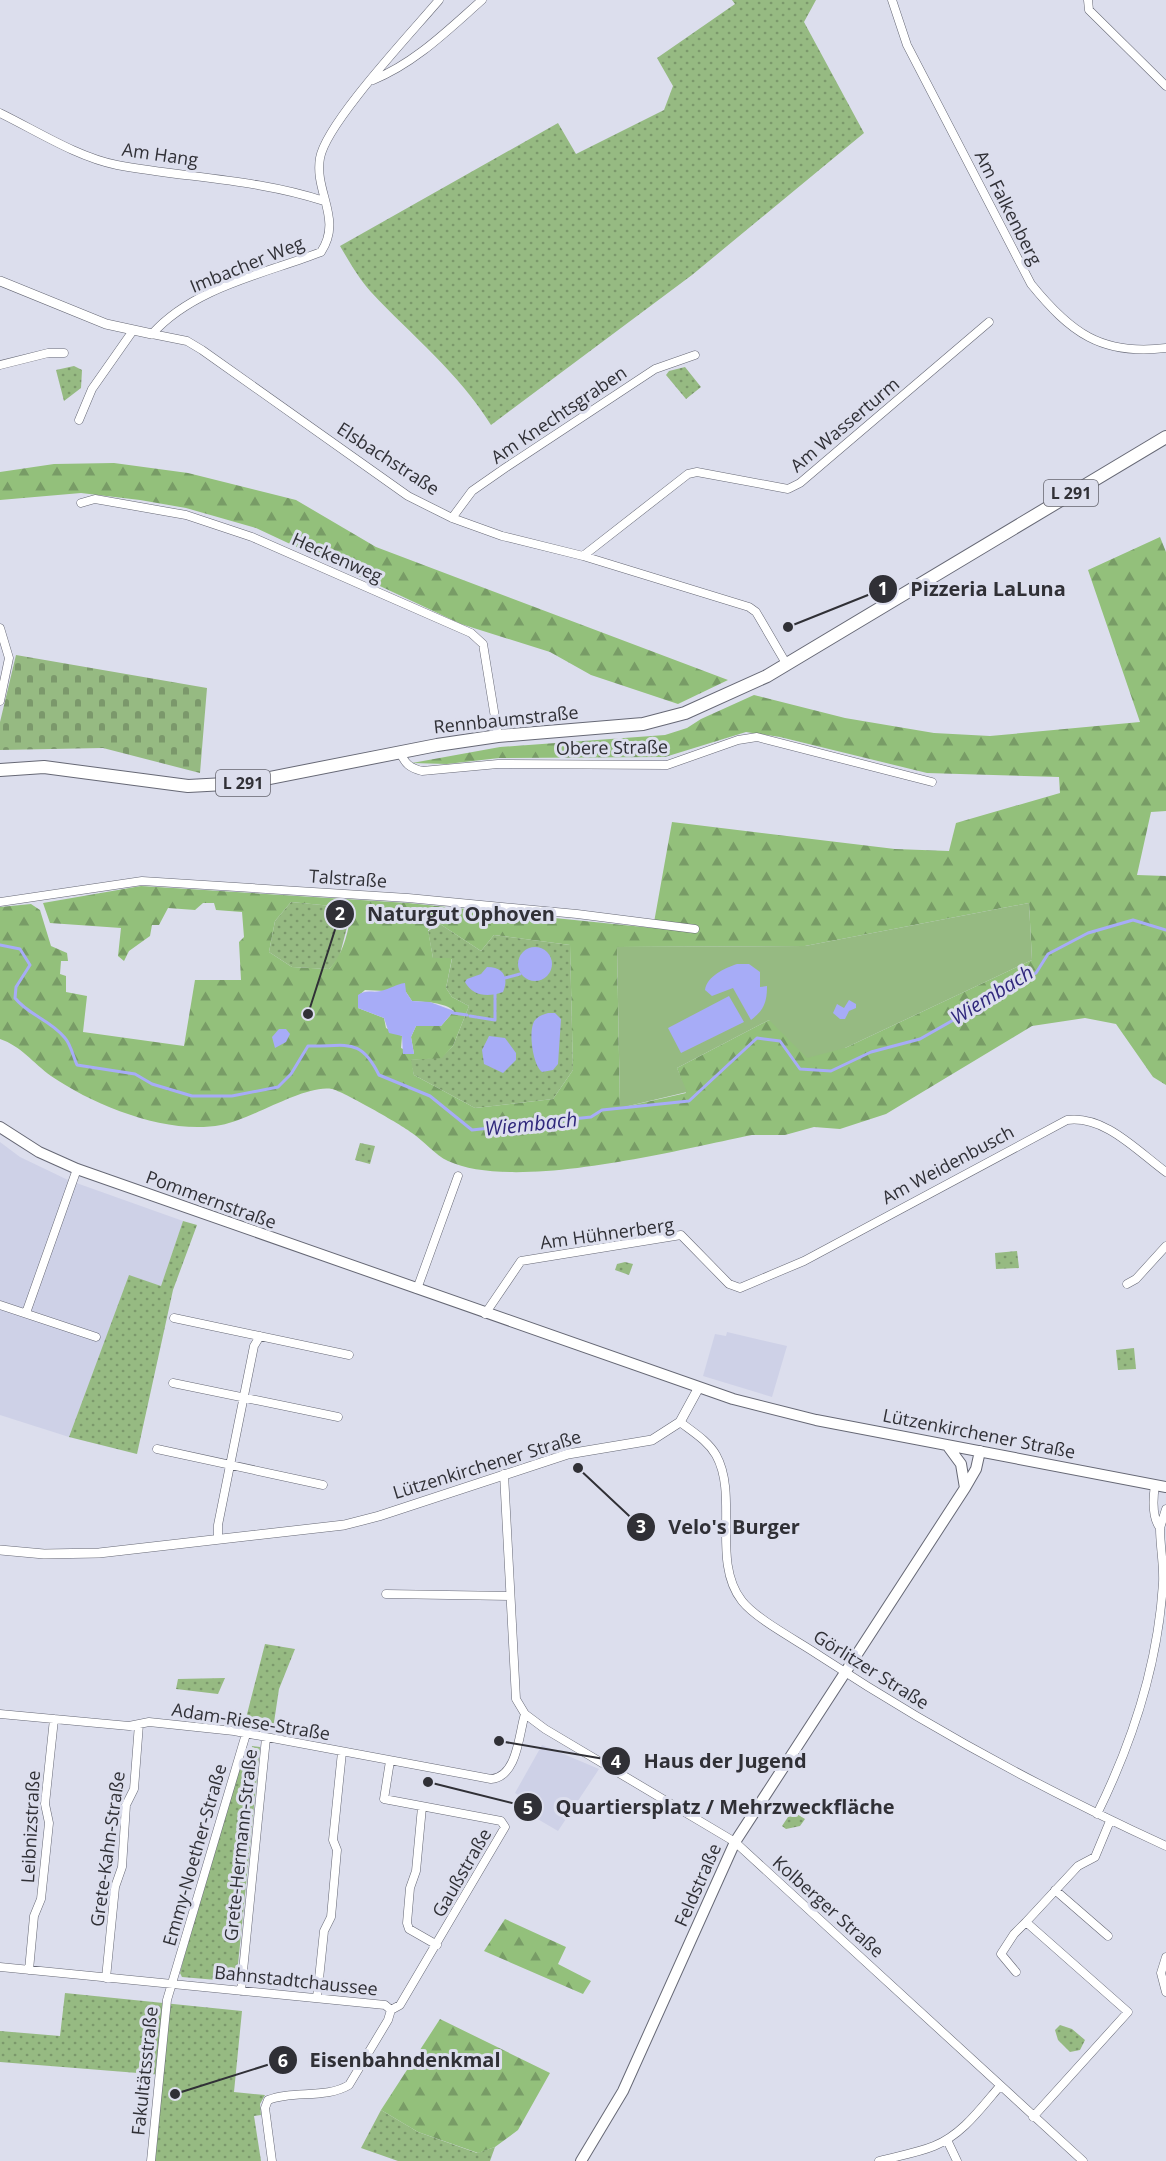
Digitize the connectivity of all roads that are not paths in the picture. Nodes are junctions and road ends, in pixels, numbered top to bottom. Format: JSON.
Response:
{"nodes":[{"id":1,"x":439,"y":0,"type":"edge"},
{"id":2,"x":482,"y":0,"type":"edge"},
{"id":3,"x":892,"y":0,"type":"edge"},
{"id":4,"x":1088,"y":0,"type":"edge"},
{"id":5,"x":371,"y":80,"type":"junction"},
{"id":6,"x":1166,"y":86,"type":"edge"},
{"id":7,"x":0,"y":113,"type":"edge"},
{"id":8,"x":324,"y":201,"type":"junction"},
{"id":9,"x":0,"y":281,"type":"edge"},
{"id":10,"x":989,"y":322,"type":"dead end"},
{"id":11,"x":132,"y":332,"type":"junction"},
{"id":12,"x":152,"y":334,"type":"junction"},
{"id":13,"x":1166,"y":348,"type":"edge"},
{"id":14,"x":64,"y":353,"type":"dead end"},
{"id":15,"x":695,"y":355,"type":"dead end"},
{"id":16,"x":0,"y":365,"type":"edge"},
{"id":17,"x":79,"y":420,"type":"dead end"},
{"id":18,"x":1166,"y":437,"type":"edge"},
{"id":19,"x":81,"y":503,"type":"dead end"},
{"id":20,"x":452,"y":518,"type":"junction"},
{"id":21,"x":583,"y":556,"type":"junction"},
{"id":22,"x":0,"y":628,"type":"edge"},
{"id":23,"x":787,"y":664,"type":"junction"},
{"id":24,"x":0,"y":701,"type":"edge"},
{"id":25,"x":498,"y":736,"type":"junction"},
{"id":26,"x":400,"y":752,"type":"junction"},
{"id":27,"x":0,"y":770,"type":"edge"},
{"id":28,"x":932,"y":782,"type":"dead end"},
{"id":29,"x":0,"y":902,"type":"edge"},
{"id":30,"x":695,"y":930,"type":"dead end"},
{"id":31,"x":0,"y":1126,"type":"edge"},
{"id":32,"x":77,"y":1169,"type":"junction"},
{"id":33,"x":1166,"y":1172,"type":"edge"},
{"id":34,"x":458,"y":1176,"type":"dead end"},
{"id":35,"x":1166,"y":1246,"type":"edge"},
{"id":36,"x":1127,"y":1284,"type":"dead end"},
{"id":37,"x":740,"y":1288,"type":"joint"},
{"id":38,"x":417,"y":1289,"type":"junction"},
{"id":39,"x":0,"y":1305,"type":"edge"},
{"id":40,"x":26,"y":1313,"type":"junction"},
{"id":41,"x":485,"y":1314,"type":"junction"},
{"id":42,"x":174,"y":1318,"type":"dead end"},
{"id":43,"x":260,"y":1336,"type":"junction"},
{"id":44,"x":96,"y":1337,"type":"dead end"},
{"id":45,"x":349,"y":1355,"type":"dead end"},
{"id":46,"x":173,"y":1383,"type":"dead end"},
{"id":47,"x":698,"y":1389,"type":"junction"},
{"id":48,"x":245,"y":1397,"type":"junction"},
{"id":49,"x":338,"y":1416,"type":"dead end"},
{"id":50,"x":680,"y":1422,"type":"junction"},
{"id":51,"x":947,"y":1445,"type":"junction"},
{"id":52,"x":157,"y":1449,"type":"dead end"},
{"id":53,"x":980,"y":1451,"type":"junction"},
{"id":54,"x":231,"y":1464,"type":"junction"},
{"id":55,"x":504,"y":1474,"type":"junction"},
{"id":56,"x":323,"y":1485,"type":"dead end"},
{"id":57,"x":1161,"y":1486,"type":"edge"},
{"id":58,"x":965,"y":1488,"type":"junction"},
{"id":59,"x":1166,"y":1509,"type":"edge"},
{"id":60,"x":1160,"y":1528,"type":"junction"},
{"id":61,"x":218,"y":1538,"type":"junction"},
{"id":62,"x":0,"y":1550,"type":"edge"},
{"id":63,"x":1165,"y":1581,"type":"edge"},
{"id":64,"x":386,"y":1594,"type":"dead end"},
{"id":65,"x":510,"y":1596,"type":"junction"},
{"id":66,"x":846,"y":1673,"type":"junction"},
{"id":67,"x":0,"y":1714,"type":"edge"},
{"id":68,"x":525,"y":1714,"type":"junction"},
{"id":69,"x":54,"y":1719,"type":"junction"},
{"id":70,"x":139,"y":1724,"type":"junction"},
{"id":71,"x":246,"y":1734,"type":"junction"},
{"id":72,"x":266,"y":1738,"type":"junction"},
{"id":73,"x":342,"y":1752,"type":"junction"},
{"id":74,"x":390,"y":1761,"type":"junction"},
{"id":75,"x":422,"y":1807,"type":"junction"},
{"id":76,"x":1097,"y":1814,"type":"junction"},
{"id":77,"x":1110,"y":1821,"type":"junction"},
{"id":78,"x":735,"y":1842,"type":"junction"},
{"id":79,"x":1166,"y":1846,"type":"edge"},
{"id":80,"x":1055,"y":1890,"type":"junction"},
{"id":81,"x":1026,"y":1922,"type":"junction"},
{"id":82,"x":1108,"y":1936,"type":"dead end"},
{"id":83,"x":437,"y":1945,"type":"junction"},
{"id":84,"x":1166,"y":1957,"type":"edge"},
{"id":85,"x":0,"y":1967,"type":"edge"},
{"id":86,"x":29,"y":1970,"type":"junction"},
{"id":87,"x":1016,"y":1972,"type":"dead end"},
{"id":88,"x":106,"y":1978,"type":"junction"},
{"id":89,"x":171,"y":1984,"type":"junction"},
{"id":90,"x":241,"y":1991,"type":"junction"},
{"id":91,"x":1166,"y":1992,"type":"edge"},
{"id":92,"x":317,"y":1998,"type":"junction"},
{"id":93,"x":391,"y":2010,"type":"junction"},
{"id":94,"x":1000,"y":2086,"type":"junction"},
{"id":95,"x":1033,"y":2117,"type":"junction"},
{"id":96,"x":947,"y":2140,"type":"junction"},
{"id":97,"x":151,"y":2161,"type":"edge"},
{"id":98,"x":272,"y":2161,"type":"edge"},
{"id":99,"x":581,"y":2161,"type":"edge"},
{"id":100,"x":879,"y":2161,"type":"edge"},
{"id":101,"x":957,"y":2161,"type":"edge"},
{"id":102,"x":1083,"y":2161,"type":"edge"}],
"edges":[{"from":1,"to":5,"type":"street","name":"Imbacher Weg"},
{"from":2,"to":5,"type":"street"},
{"from":3,"to":13,"type":"street","name":"Am Falkenberg"},
{"from":4,"to":6,"type":"street"},
{"from":5,"to":8,"type":"street","name":"Imbacher Weg"},
{"from":7,"to":8,"type":"street","name":"Am Hang"},
{"from":8,"to":12,"type":"street","name":"Imbacher Weg"},
{"from":9,"to":11,"type":"street","name":"Elsbachstraße"},
{"from":10,"to":21,"type":"street","name":"Am Wasserturm"},
{"from":11,"to":12,"type":"street","name":"Elsbachstraße"},
{"from":11,"to":17,"type":"street"},
{"from":12,"to":20,"type":"street","name":"Elsbachstraße"},
{"from":14,"to":16,"type":"street"},
{"from":15,"to":20,"type":"street","name":"Am Knechtsgraben"},
{"from":18,"to":23,"type":"main road","name":"Rennbaumstraße","number":"L 291"},
{"from":19,"to":25,"type":"street","name":"Heckenweg"},
{"from":20,"to":21,"type":"street","name":"Elsbachstraße"},
{"from":21,"to":23,"type":"street","name":"Elsbachstraße"},
{"from":22,"to":24,"type":"street"},
{"from":23,"to":25,"type":"main road","name":"Rennbaumstraße","number":"L 291"},
{"from":25,"to":26,"type":"main road","name":"Rennbaumstraße","number":"L 291"},
{"from":26,"to":27,"type":"main road","name":"Rennbaumstraße","number":"L 291"},
{"from":26,"to":28,"type":"street","name":"Obere Straße"},
{"from":29,"to":30,"type":"street","name":"Talstraße"},
{"from":31,"to":32,"type":"main road","name":"Pommernstraße"},
{"from":32,"to":38,"type":"main road","name":"Pommernstraße"},
{"from":32,"to":40,"type":"street"},
{"from":33,"to":37,"type":"street","name":"Am Weidenbusch"},
{"from":34,"to":38,"type":"street"},
{"from":35,"to":36,"type":"street"},
{"from":37,"to":41,"type":"street","name":"Am Hühnerberg"},
{"from":38,"to":41,"type":"main road","name":"Pommernstraße"},
{"from":39,"to":40,"type":"street"},
{"from":40,"to":44,"type":"street"},
{"from":41,"to":47,"type":"main road","name":"Pommernstraße"},
{"from":42,"to":43,"type":"street"},
{"from":43,"to":45,"type":"street"},
{"from":43,"to":48,"type":"street"},
{"from":46,"to":48,"type":"street"},
{"from":47,"to":50,"type":"street","name":"Lützenkirchener Straße"},
{"from":47,"to":51,"type":"main road","name":"Lützenkirchener Straße"},
{"from":48,"to":49,"type":"street"},
{"from":48,"to":54,"type":"street"},
{"from":50,"to":55,"type":"street","name":"Lützenkirchener Straße"},
{"from":50,"to":66,"type":"street","name":"Görlitzer Straße"},
{"from":51,"to":53,"type":"main road","name":"Lützenkirchener Straße"},
{"from":51,"to":58,"type":"main road"},
{"from":52,"to":54,"type":"street"},
{"from":53,"to":57,"type":"main road","name":"Lützenkirchener Straße"},
{"from":53,"to":58,"type":"main road","name":"Feldstraße"},
{"from":54,"to":56,"type":"street"},
{"from":54,"to":61,"type":"street"},
{"from":55,"to":61,"type":"street","name":"Lützenkirchener Straße"},
{"from":55,"to":65,"type":"street"},
{"from":57,"to":60,"type":"street"},
{"from":58,"to":66,"type":"main road","name":"Feldstraße"},
{"from":59,"to":60,"type":"street"},
{"from":60,"to":63,"type":"street"},
{"from":61,"to":62,"type":"street","name":"Lützenkirchener Straße"},
{"from":63,"to":76,"type":"street"},
{"from":64,"to":65,"type":"street"},
{"from":65,"to":68,"type":"street"},
{"from":66,"to":76,"type":"street","name":"Görlitzer Straße"},
{"from":66,"to":78,"type":"main road","name":"Feldstraße"},
{"from":67,"to":69,"type":"street","name":"Adam-Riese-Straße"},
{"from":68,"to":74,"type":"street"},
{"from":68,"to":78,"type":"street","name":"Kolberger Straße"},
{"from":69,"to":70,"type":"street","name":"Adam-Riese-Straße"},
{"from":69,"to":86,"type":"street","name":"Leibnizstraße"},
{"from":70,"to":71,"type":"street","name":"Adam-Riese-Straße"},
{"from":70,"to":88,"type":"street","name":"Grete-Kahn-Straße"},
{"from":71,"to":72,"type":"street","name":"Adam-Riese-Straße"},
{"from":71,"to":89,"type":"street","name":"Emmy-Noether-Straße"},
{"from":72,"to":73,"type":"street","name":"Adam-Riese-Straße"},
{"from":72,"to":90,"type":"street","name":"Grete-Hermann-Straße"},
{"from":73,"to":74,"type":"street","name":"Adam-Riese-Straße"},
{"from":73,"to":92,"type":"street"},
{"from":74,"to":75,"type":"street","name":"Gaußstraße"},
{"from":75,"to":83,"type":"street"},
{"from":75,"to":83,"type":"street","name":"Gaußstraße"},
{"from":76,"to":77,"type":"street","name":"Görlitzer Straße"},
{"from":77,"to":79,"type":"street","name":"Görlitzer Straße"},
{"from":77,"to":80,"type":"street"},
{"from":78,"to":94,"type":"street","name":"Kolberger Straße"},
{"from":78,"to":99,"type":"main road","name":"Feldstraße"},
{"from":80,"to":81,"type":"street"},
{"from":80,"to":82,"type":"street"},
{"from":81,"to":87,"type":"street"},
{"from":81,"to":95,"type":"street"},
{"from":83,"to":93,"type":"street","name":"Gaußstraße"},
{"from":84,"to":91,"type":"street"},
{"from":85,"to":86,"type":"street","name":"Bahnstadtchaussee"},
{"from":86,"to":88,"type":"street","name":"Bahnstadtchaussee"},
{"from":88,"to":89,"type":"street","name":"Bahnstadtchaussee"},
{"from":89,"to":90,"type":"street","name":"Bahnstadtchaussee"},
{"from":89,"to":97,"type":"street","name":"Fakultätsstraße"},
{"from":90,"to":92,"type":"street","name":"Bahnstadtchaussee"},
{"from":92,"to":93,"type":"street","name":"Bahnstadtchaussee"},
{"from":93,"to":98,"type":"street","name":"Bahnstadtchaussee"},
{"from":94,"to":95,"type":"street","name":"Kolberger Straße"},
{"from":94,"to":96,"type":"street"},
{"from":95,"to":102,"type":"street","name":"Kolberger Straße"},
{"from":96,"to":100,"type":"street"},
{"from":96,"to":101,"type":"street"}]}
